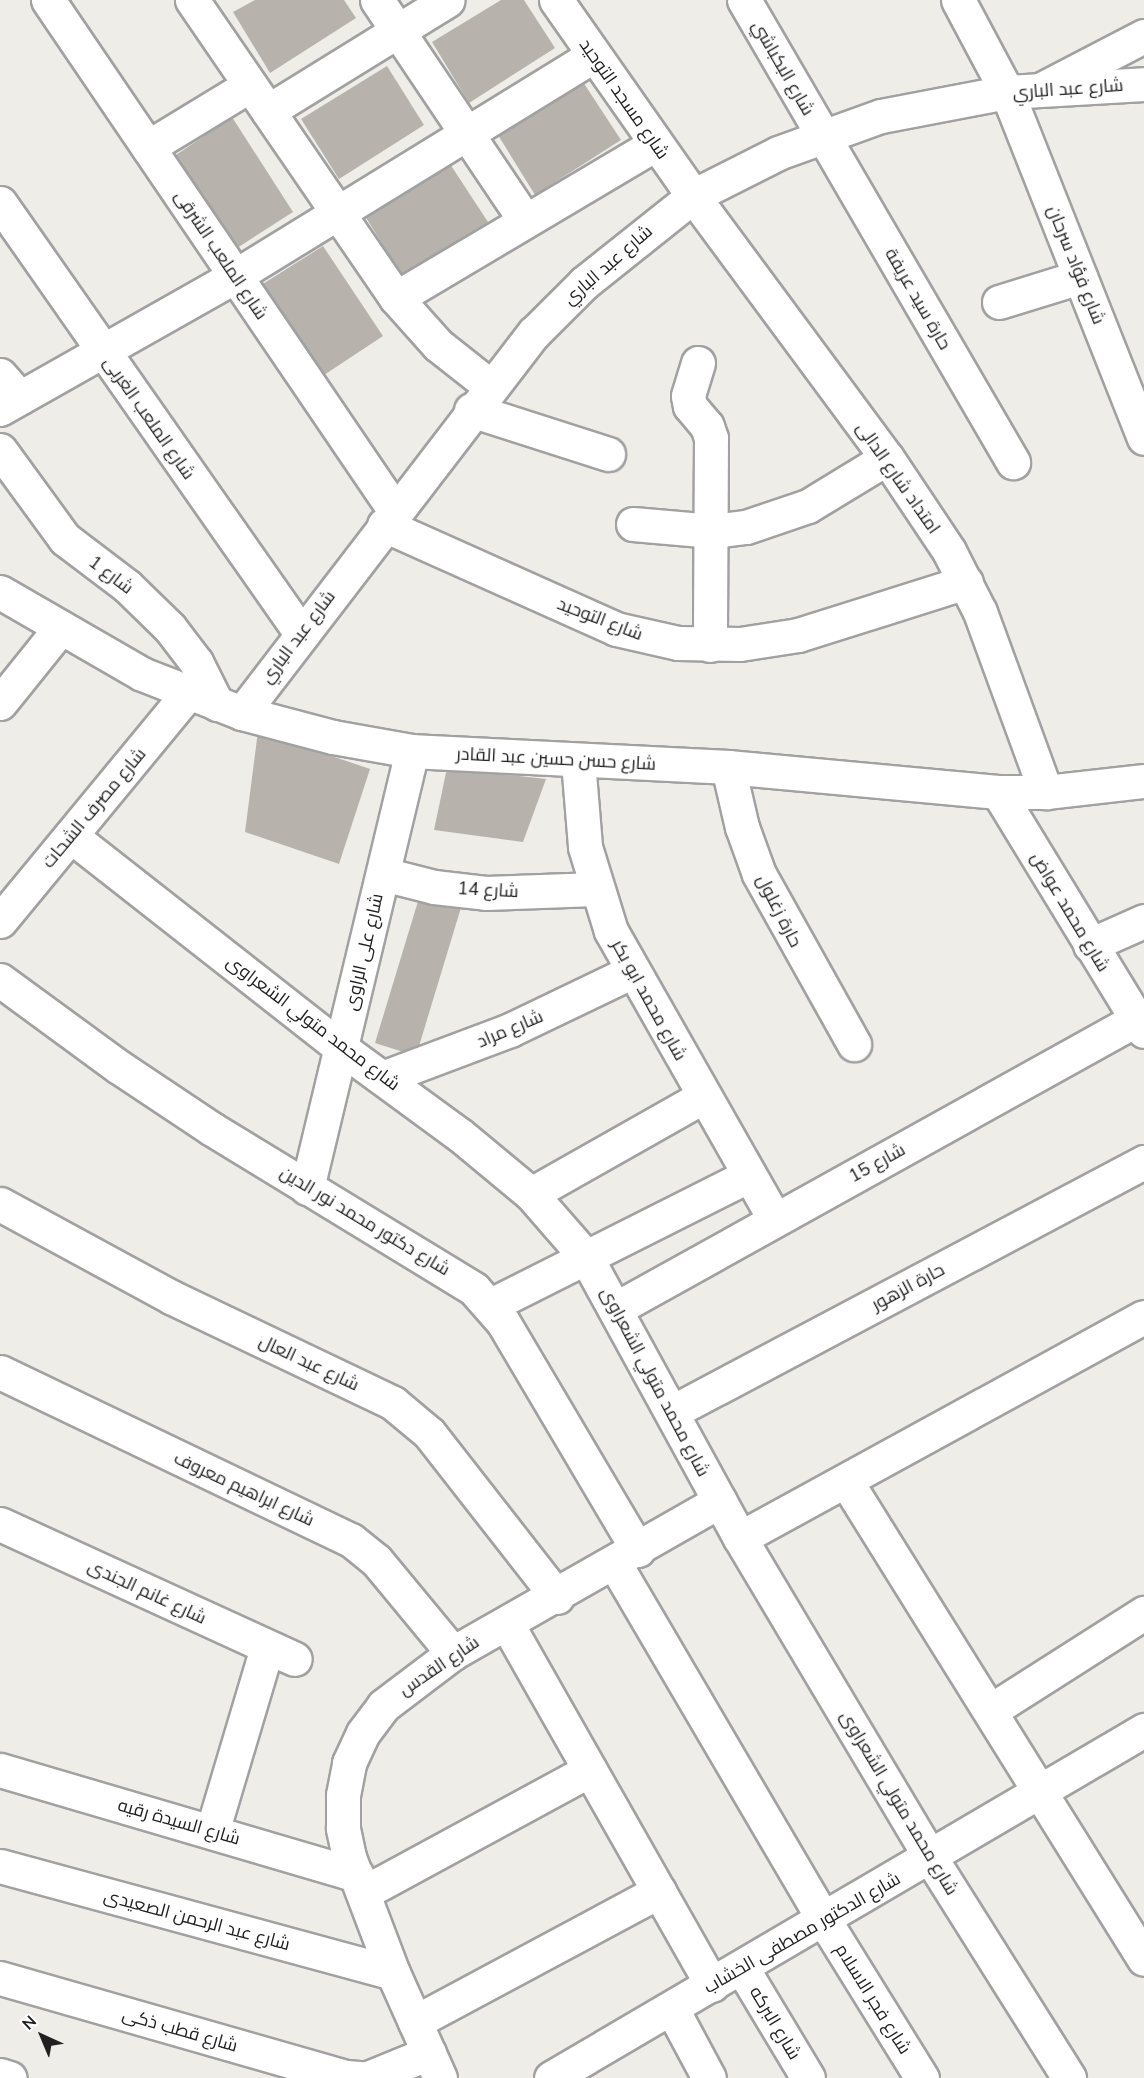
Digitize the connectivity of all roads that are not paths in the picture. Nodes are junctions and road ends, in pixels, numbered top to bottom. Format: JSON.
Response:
{"nodes":[{"id":1,"x":48,"y":0,"type":"edge"},
{"id":2,"x":376,"y":0,"type":"edge"},
{"id":3,"x":448,"y":0,"type":"edge"},
{"id":4,"x":556,"y":0,"type":"edge"},
{"id":5,"x":744,"y":0,"type":"edge"},
{"id":6,"x":958,"y":0,"type":"edge"},
{"id":7,"x":206,"y":4,"type":"edge"},
{"id":8,"x":398,"y":31,"type":"junction"},
{"id":9,"x":1144,"y":36,"type":"edge"},
{"id":10,"x":593,"y":57,"type":"junction"},
{"id":11,"x":1144,"y":84,"type":"edge"},
{"id":12,"x":250,"y":85,"type":"junction"},
{"id":13,"x":1042,"y":89,"type":"junction"},
{"id":14,"x":1007,"y":92,"type":"junction"},
{"id":15,"x":268,"y":111,"type":"junction"},
{"id":16,"x":466,"y":134,"type":"junction"},
{"id":17,"x":823,"y":135,"type":"junction"},
{"id":18,"x":655,"y":144,"type":"junction"},
{"id":19,"x":148,"y":147,"type":"junction"},
{"id":20,"x":693,"y":196,"type":"junction"},
{"id":21,"x":0,"y":203,"type":"edge"},
{"id":22,"x":337,"y":213,"type":"junction"},
{"id":23,"x":525,"y":220,"type":"junction"},
{"id":24,"x":235,"y":276,"type":"junction"},
{"id":25,"x":1080,"y":277,"type":"junction"},
{"id":26,"x":396,"y":298,"type":"junction"},
{"id":27,"x":999,"y":302,"type":"dead end"},
{"id":28,"x":101,"y":352,"type":"junction"},
{"id":29,"x":698,"y":363,"type":"dead end"},
{"id":30,"x":7,"y":394,"type":"edge"},
{"id":31,"x":481,"y":398,"type":"junction"},
{"id":32,"x":1144,"y":438,"type":"edge"},
{"id":33,"x":0,"y":450,"type":"edge"},
{"id":34,"x":608,"y":454,"type":"dead end"},
{"id":35,"x":887,"y":458,"type":"junction"},
{"id":36,"x":1013,"y":462,"type":"dead end"},
{"id":37,"x":389,"y":518,"type":"junction"},
{"id":38,"x":633,"y":524,"type":"dead end"},
{"id":39,"x":713,"y":531,"type":"junction"},
{"id":40,"x":966,"y":582,"type":"junction"},
{"id":41,"x":0,"y":592,"type":"edge"},
{"id":42,"x":61,"y":627,"type":"junction"},
{"id":43,"x":300,"y":632,"type":"junction"},
{"id":44,"x":710,"y":645,"type":"junction"},
{"id":45,"x":0,"y":703,"type":"edge"},
{"id":46,"x":215,"y":704,"type":"junction"},
{"id":47,"x":412,"y":751,"type":"junction"},
{"id":48,"x":578,"y":761,"type":"junction"},
{"id":49,"x":728,"y":767,"type":"junction"},
{"id":50,"x":1144,"y":781,"type":"edge"},
{"id":51,"x":998,"y":792,"type":"junction"},
{"id":52,"x":1046,"y":792,"type":"junction"},
{"id":53,"x":71,"y":836,"type":"junction"},
{"id":54,"x":382,"y":874,"type":"junction"},
{"id":55,"x":596,"y":889,"type":"junction"},
{"id":56,"x":4,"y":909,"type":"edge"},
{"id":57,"x":1144,"y":921,"type":"edge"},
{"id":58,"x":1090,"y":945,"type":"junction"},
{"id":59,"x":632,"y":972,"type":"junction"},
{"id":60,"x":0,"y":980,"type":"edge"},
{"id":61,"x":1140,"y":1025,"type":"edge"},
{"id":62,"x":854,"y":1044,"type":"dead end"},
{"id":63,"x":341,"y":1048,"type":"junction"},
{"id":64,"x":385,"y":1077,"type":"junction"},
{"id":65,"x":704,"y":1096,"type":"junction"},
{"id":66,"x":1144,"y":1162,"type":"edge"},
{"id":67,"x":749,"y":1175,"type":"junction"},
{"id":68,"x":307,"y":1188,"type":"junction"},
{"id":69,"x":531,"y":1194,"type":"junction"},
{"id":70,"x":0,"y":1204,"type":"edge"},
{"id":71,"x":775,"y":1220,"type":"junction"},
{"id":72,"x":586,"y":1257,"type":"junction"},
{"id":73,"x":491,"y":1305,"type":"junction"},
{"id":74,"x":617,"y":1308,"type":"junction"},
{"id":75,"x":1144,"y":1317,"type":"edge"},
{"id":76,"x":0,"y":1372,"type":"edge"},
{"id":77,"x":672,"y":1412,"type":"junction"},
{"id":78,"x":846,"y":1481,"type":"junction"},
{"id":79,"x":720,"y":1501,"type":"junction"},
{"id":80,"x":0,"y":1524,"type":"edge"},
{"id":81,"x":741,"y":1539,"type":"junction"},
{"id":82,"x":626,"y":1557,"type":"junction"},
{"id":83,"x":556,"y":1597,"type":"junction"},
{"id":84,"x":1144,"y":1613,"type":"edge"},
{"id":85,"x":507,"y":1624,"type":"junction"},
{"id":86,"x":453,"y":1653,"type":"junction"},
{"id":87,"x":990,"y":1711,"type":"junction"},
{"id":88,"x":1144,"y":1730,"type":"edge"},
{"id":89,"x":0,"y":1770,"type":"edge"},
{"id":90,"x":590,"y":1770,"type":"junction"},
{"id":91,"x":1041,"y":1793,"type":"junction"},
{"id":92,"x":212,"y":1832,"type":"junction"},
{"id":93,"x":930,"y":1857,"type":"junction"},
{"id":94,"x":0,"y":1866,"type":"edge"},
{"id":95,"x":360,"y":1884,"type":"junction"},
{"id":96,"x":658,"y":1891,"type":"junction"},
{"id":97,"x":824,"y":1920,"type":"junction"},
{"id":98,"x":1144,"y":1959,"type":"edge"},
{"id":99,"x":742,"y":1968,"type":"junction"},
{"id":100,"x":393,"y":1973,"type":"junction"},
{"id":101,"x":0,"y":1978,"type":"edge"},
{"id":102,"x":712,"y":1985,"type":"junction"},
{"id":103,"x":672,"y":2009,"type":"junction"},
{"id":104,"x":415,"y":2022,"type":"junction"},
{"id":105,"x":435,"y":2066,"type":"edge"},
{"id":106,"x":569,"y":2074,"type":"edge"},
{"id":107,"x":0,"y":2075,"type":"edge"},
{"id":108,"x":10,"y":2078,"type":"edge"},
{"id":109,"x":362,"y":2078,"type":"edge"},
{"id":110,"x":368,"y":2078,"type":"edge"},
{"id":111,"x":709,"y":2078,"type":"edge"},
{"id":112,"x":808,"y":2078,"type":"edge"},
{"id":113,"x":922,"y":2078,"type":"edge"},
{"id":114,"x":1069,"y":2078,"type":"edge"}],
"edges":[{"from":1,"to":19,"type":"street","name":"شارع الملعب الشرقى"},
{"from":2,"to":8,"type":"street"},
{"from":3,"to":8,"type":"street"},
{"from":4,"to":10,"type":"street","name":"شارع مسجد التوحيد"},
{"from":5,"to":17,"type":"street","name":"شارع البكباشي"},
{"from":6,"to":14,"type":"street","name":"شارع فؤاد سرحان"},
{"from":7,"to":12,"type":"street"},
{"from":8,"to":15,"type":"street"},
{"from":8,"to":16,"type":"street"},
{"from":9,"to":13,"type":"street"},
{"from":10,"to":16,"type":"street"},
{"from":10,"to":18,"type":"street","name":"شارع مسجد التوحيد"},
{"from":11,"to":13,"type":"street","name":"شارع عبد الباري"},
{"from":12,"to":15,"type":"street"},
{"from":12,"to":19,"type":"street"},
{"from":13,"to":14,"type":"street","name":"شارع عبد الباري"},
{"from":14,"to":17,"type":"street","name":"شارع عبد الباري"},
{"from":14,"to":25,"type":"street","name":"شارع فؤاد سرحان"},
{"from":15,"to":22,"type":"street"},
{"from":16,"to":22,"type":"street"},
{"from":16,"to":23,"type":"street"},
{"from":17,"to":20,"type":"street","name":"شارع عبد الباري"},
{"from":17,"to":36,"type":"street","name":"حارة سيد عريفة"},
{"from":18,"to":20,"type":"street","name":"شارع مسجد التوحيد"},
{"from":18,"to":23,"type":"street"},
{"from":19,"to":24,"type":"street","name":"شارع الملعب الشرقى"},
{"from":20,"to":31,"type":"street","name":"شارع عبد الباري"},
{"from":20,"to":35,"type":"street","name":"امتداد شارع الدالى"},
{"from":21,"to":28,"type":"street","name":"شارع الملعب الغربى"},
{"from":22,"to":24,"type":"street"},
{"from":22,"to":26,"type":"street"},
{"from":23,"to":26,"type":"street"},
{"from":24,"to":28,"type":"street"},
{"from":24,"to":37,"type":"street","name":"شارع الملعب الشرقى"},
{"from":25,"to":27,"type":"street"},
{"from":25,"to":32,"type":"street","name":"شارع فؤاد سرحان"},
{"from":26,"to":31,"type":"street"},
{"from":28,"to":30,"type":"street"},
{"from":28,"to":43,"type":"street","name":"شارع الملعب الغربى"},
{"from":29,"to":39,"type":"street"},
{"from":31,"to":34,"type":"street"},
{"from":31,"to":37,"type":"street","name":"شارع عبد الباري"},
{"from":33,"to":46,"type":"street","name":"شارع 1"},
{"from":35,"to":39,"type":"street"},
{"from":35,"to":40,"type":"street","name":"امتداد شارع الدالى"},
{"from":37,"to":43,"type":"street","name":"شارع عبد الباري"},
{"from":37,"to":44,"type":"street","name":"شارع التوحيد"},
{"from":38,"to":39,"type":"street"},
{"from":39,"to":44,"type":"street"},
{"from":40,"to":44,"type":"street","name":"شارع التوحيد"},
{"from":40,"to":52,"type":"street","name":"امتداد شارع الدالى"},
{"from":41,"to":42,"type":"street","name":"شارع حسن حسين عبد القادر"},
{"from":42,"to":45,"type":"street"},
{"from":42,"to":46,"type":"street","name":"شارع حسن حسين عبد القادر"},
{"from":43,"to":46,"type":"street","name":"شارع عبد الباري"},
{"from":46,"to":47,"type":"street","name":"شارع حسن حسين عبد القادر"},
{"from":46,"to":53,"type":"street","name":"شارع مصرف الشحات"},
{"from":47,"to":48,"type":"street","name":"شارع حسن حسين عبد القادر"},
{"from":47,"to":54,"type":"street","name":"شارع على الراوى"},
{"from":48,"to":49,"type":"street","name":"شارع حسن حسين عبد القادر"},
{"from":48,"to":55,"type":"street","name":"شارع محمد ابو بكر"},
{"from":49,"to":51,"type":"street","name":"شارع حسن حسين عبد القادر"},
{"from":49,"to":62,"type":"street","name":"حارة زغلول"},
{"from":50,"to":52,"type":"street","name":"شارع حسن حسين عبد القادر"},
{"from":51,"to":52,"type":"street","name":"شارع حسن حسين عبد القادر"},
{"from":51,"to":58,"type":"street","name":"شارع محمد عواض"},
{"from":53,"to":56,"type":"street","name":"شارع مصرف الشحات"},
{"from":53,"to":63,"type":"street","name":"شارع محمد متولي الشعراوى"},
{"from":54,"to":55,"type":"street","name":"شارع 14"},
{"from":54,"to":63,"type":"street","name":"شارع على الراوى"},
{"from":55,"to":59,"type":"street","name":"شارع محمد ابو بكر"},
{"from":57,"to":58,"type":"street"},
{"from":58,"to":61,"type":"street","name":"شارع محمد عواض"},
{"from":59,"to":64,"type":"street","name":"شارع مراد"},
{"from":59,"to":65,"type":"street","name":"شارع محمد ابو بكر"},
{"from":60,"to":68,"type":"street","name":"شارع دكتور محمد نور الدين"},
{"from":61,"to":71,"type":"street","name":"شارع 15"},
{"from":63,"to":64,"type":"street","name":"شارع محمد متولي الشعراوى"},
{"from":63,"to":68,"type":"street","name":"شارع على الراوى"},
{"from":64,"to":69,"type":"street","name":"شارع محمد متولي الشعراوى"},
{"from":65,"to":67,"type":"street","name":"شارع محمد ابو بكر"},
{"from":65,"to":69,"type":"street"},
{"from":66,"to":77,"type":"street","name":"حارة الزهور"},
{"from":67,"to":71,"type":"street","name":"شارع محمد ابو بكر"},
{"from":67,"to":72,"type":"street"},
{"from":68,"to":73,"type":"street","name":"شارع دكتور محمد نور الدين"},
{"from":69,"to":72,"type":"street","name":"شارع محمد متولي الشعراوى"},
{"from":70,"to":83,"type":"street","name":"شارع عبد العال"},
{"from":71,"to":74,"type":"street","name":"شارع 15"},
{"from":72,"to":73,"type":"street"},
{"from":72,"to":74,"type":"street","name":"شارع محمد متولي الشعراوى"},
{"from":73,"to":82,"type":"street","name":"شارع دكتور محمد نور الدين"},
{"from":74,"to":77,"type":"street","name":"شارع محمد متولي الشعراوى"},
{"from":75,"to":78,"type":"street"},
{"from":76,"to":86,"type":"street","name":"شارع ابراهيم معروف"},
{"from":77,"to":79,"type":"street","name":"شارع محمد متولي الشعراوى"},
{"from":78,"to":81,"type":"street"},
{"from":78,"to":87,"type":"street"},
{"from":79,"to":81,"type":"street","name":"شارع محمد متولي الشعراوى"},
{"from":79,"to":82,"type":"street","name":"شارع القدس"},
{"from":80,"to":92,"type":"street","name":"شارع غانم الجندى"},
{"from":81,"to":93,"type":"street","name":"شارع محمد متولي الشعراوى"},
{"from":82,"to":83,"type":"street","name":"شارع القدس"},
{"from":82,"to":97,"type":"street","name":"شارع فجر الاسلام"},
{"from":83,"to":85,"type":"street","name":"شارع القدس"},
{"from":84,"to":87,"type":"street"},
{"from":85,"to":86,"type":"street","name":"شارع القدس"},
{"from":85,"to":90,"type":"street"},
{"from":86,"to":95,"type":"street","name":"شارع القدس"},
{"from":87,"to":91,"type":"street"},
{"from":88,"to":91,"type":"street","name":"شارع الدكتور مصطفى الخشاب"},
{"from":89,"to":92,"type":"street","name":"شارع السيدة رقيه"},
{"from":90,"to":95,"type":"street"},
{"from":90,"to":96,"type":"street"},
{"from":91,"to":93,"type":"street","name":"شارع الدكتور مصطفى الخشاب"},
{"from":91,"to":98,"type":"street"},
{"from":92,"to":95,"type":"street","name":"شارع السيدة رقيه"},
{"from":93,"to":97,"type":"street","name":"شارع الدكتور مصطفى الخشاب"},
{"from":93,"to":114,"type":"street","name":"شارع محمد متولي الشعراوى"},
{"from":94,"to":100,"type":"street","name":"شارع عبد الرحمن الصعيدى"},
{"from":95,"to":100,"type":"street","name":"شارع القدس"},
{"from":96,"to":102,"type":"street"},
{"from":96,"to":104,"type":"street"},
{"from":97,"to":99,"type":"street","name":"شارع الدكتور مصطفى الخشاب"},
{"from":97,"to":113,"type":"street","name":"شارع فجر الاسلام"},
{"from":99,"to":102,"type":"street","name":"شارع الدكتور مصطفى الخشاب"},
{"from":99,"to":112,"type":"street","name":"شارع البركه"},
{"from":100,"to":104,"type":"street","name":"شارع القدس"},
{"from":101,"to":109,"type":"street","name":"شارع قطب ذكى"},
{"from":102,"to":103,"type":"street","name":"شارع الدكتور مصطفى الخشاب"},
{"from":103,"to":106,"type":"street","name":"شارع الدكتور مصطفى الخشاب"},
{"from":103,"to":111,"type":"street"},
{"from":104,"to":105,"type":"street","name":"شارع القدس"},
{"from":105,"to":110,"type":"street"},
{"from":107,"to":108,"type":"street"}]}
